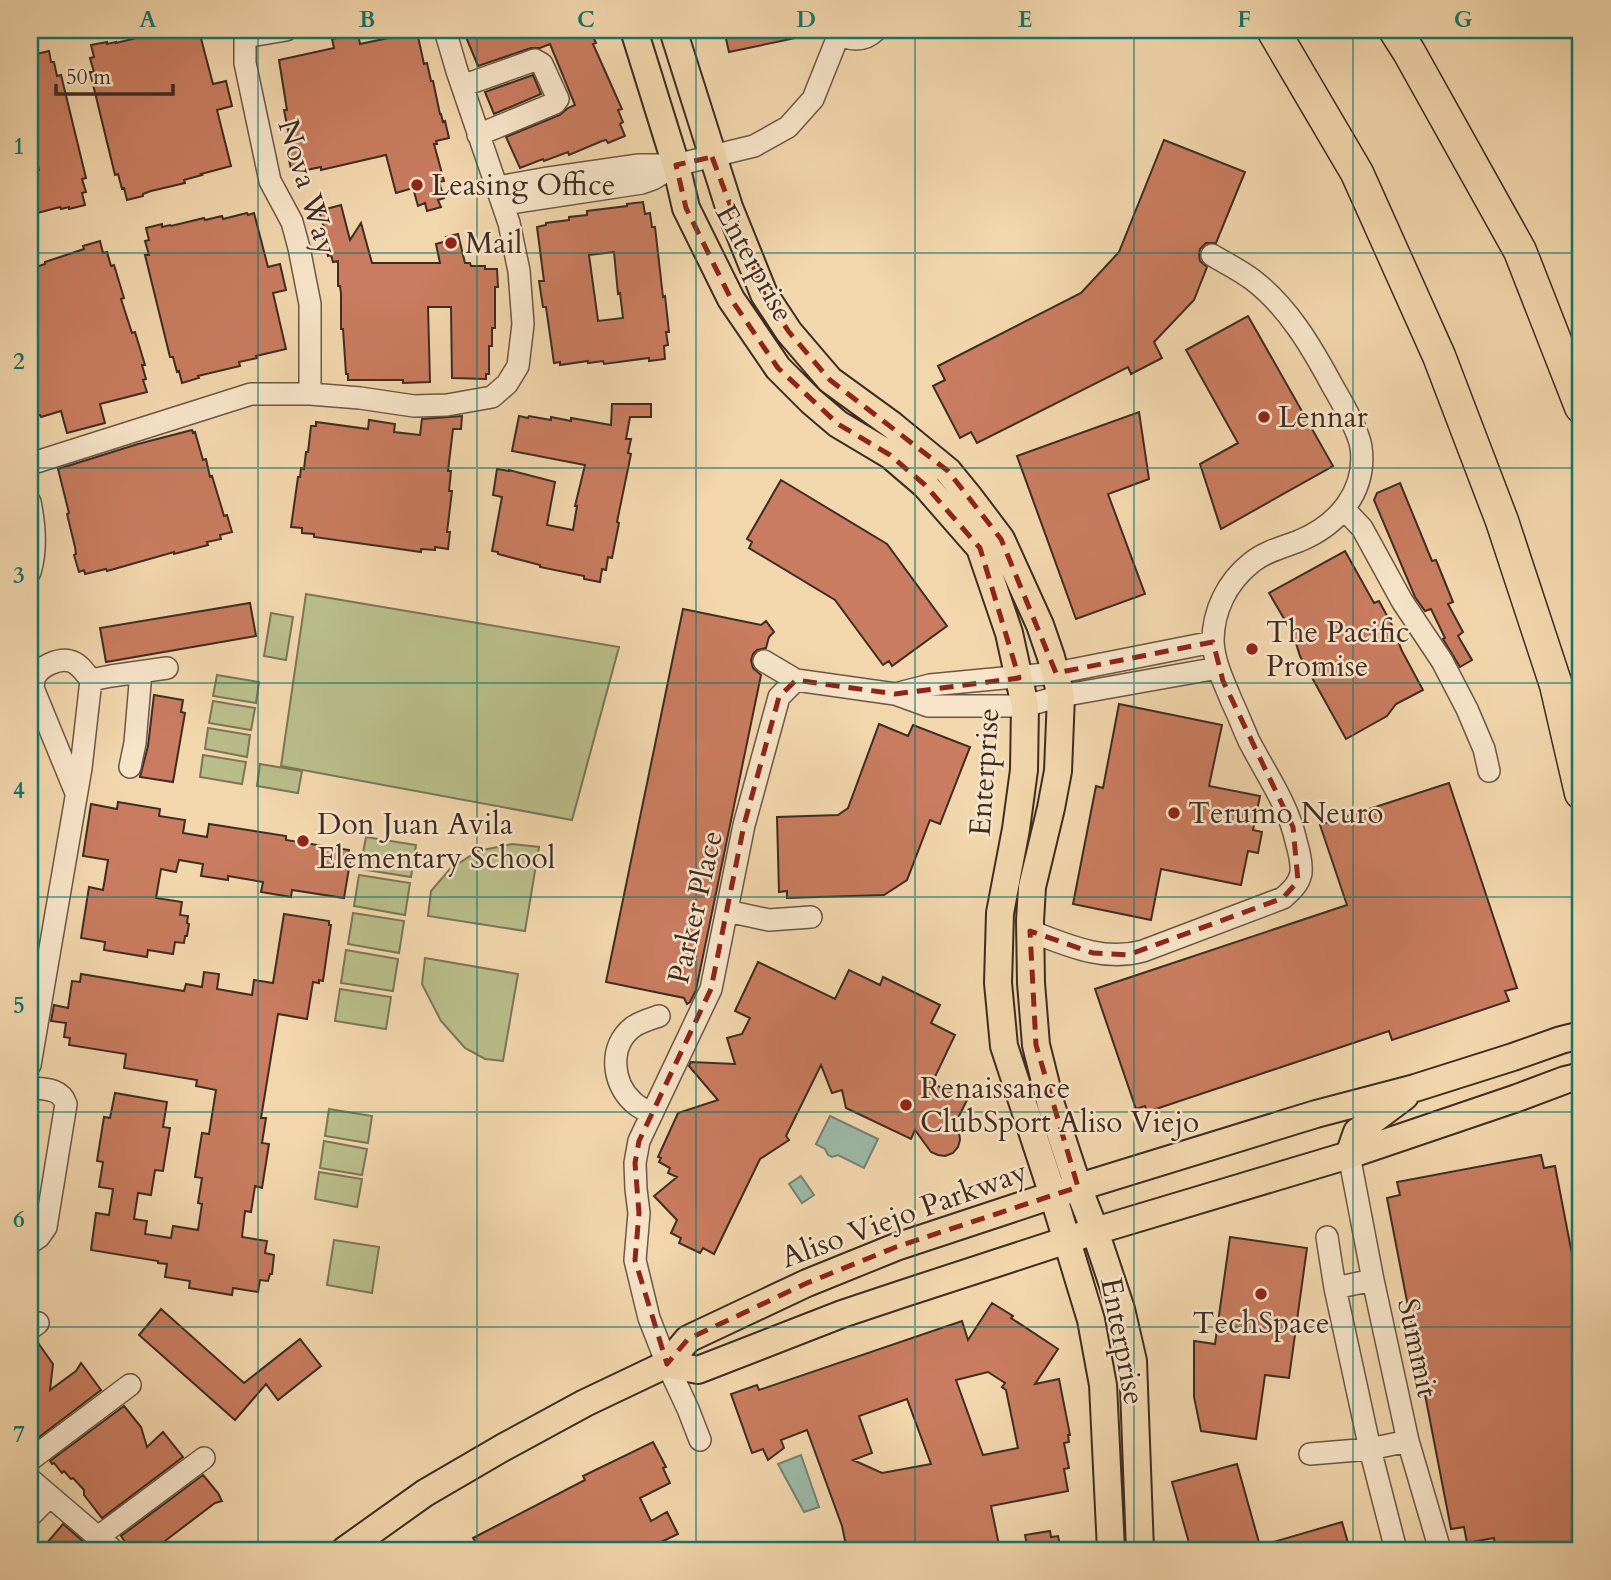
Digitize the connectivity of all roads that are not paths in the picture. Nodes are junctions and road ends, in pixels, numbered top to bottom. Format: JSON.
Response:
{"nodes":[{"id":1,"x":286,"y":30,"type":"edge"},
{"id":2,"x":445,"y":30,"type":"edge"},
{"id":3,"x":634,"y":30,"type":"edge"},
{"id":4,"x":673,"y":30,"type":"edge"},
{"id":5,"x":876,"y":30,"type":"edge"},
{"id":6,"x":1273,"y":30,"type":"edge"},
{"id":7,"x":1395,"y":30,"type":"edge"},
{"id":8,"x":837,"y":32,"type":"edge"},
{"id":9,"x":462,"y":86,"type":"junction"},
{"id":10,"x":478,"y":135,"type":"junction"},
{"id":11,"x":712,"y":157,"type":"junction"},
{"id":12,"x":676,"y":165,"type":"junction"},
{"id":13,"x":501,"y":196,"type":"junction"},
{"id":14,"x":1212,"y":255,"type":"dead end"},
{"id":15,"x":310,"y":394,"type":"junction"},
{"id":16,"x":1581,"y":407,"type":"edge"},
{"id":17,"x":30,"y":464,"type":"edge"},
{"id":18,"x":30,"y":502,"type":"edge"},
{"id":19,"x":1343,"y":509,"type":"junction"},
{"id":20,"x":30,"y":572,"type":"edge"},
{"id":21,"x":1213,"y":642,"type":"junction"},
{"id":22,"x":764,"y":661,"type":"dead end"},
{"id":23,"x":167,"y":668,"type":"dead end"},
{"id":24,"x":1218,"y":668,"type":"junction"},
{"id":25,"x":141,"y":672,"type":"junction"},
{"id":26,"x":1019,"y":678,"type":"junction"},
{"id":27,"x":91,"y":680,"type":"junction"},
{"id":28,"x":796,"y":680,"type":"junction"},
{"id":29,"x":1058,"y":685,"type":"junction"},
{"id":30,"x":895,"y":694,"type":"junction"},
{"id":31,"x":1025,"y":706,"type":"junction"},
{"id":32,"x":130,"y":767,"type":"dead end"},
{"id":33,"x":1489,"y":771,"type":"dead end"},
{"id":34,"x":76,"y":793,"type":"junction"},
{"id":35,"x":1581,"y":793,"type":"edge"},
{"id":36,"x":727,"y":911,"type":"junction"},
{"id":37,"x":811,"y":917,"type":"dead end"},
{"id":38,"x":1030,"y":931,"type":"junction"},
{"id":39,"x":39,"y":953,"type":"edge"},
{"id":40,"x":37,"y":975,"type":"edge"},
{"id":41,"x":659,"y":1016,"type":"dead end"},
{"id":42,"x":1581,"y":1035,"type":"edge"},
{"id":43,"x":30,"y":1065,"type":"edge"},
{"id":44,"x":1581,"y":1076,"type":"edge"},
{"id":45,"x":30,"y":1088,"type":"edge"},
{"id":46,"x":1415,"y":1088,"type":"junction"},
{"id":47,"x":652,"y":1114,"type":"junction"},
{"id":48,"x":1349,"y":1155,"type":"junction"},
{"id":49,"x":1065,"y":1191,"type":"junction"},
{"id":50,"x":1095,"y":1231,"type":"junction"},
{"id":51,"x":1327,"y":1237,"type":"dead end"},
{"id":52,"x":1066,"y":1240,"type":"junction"},
{"id":53,"x":30,"y":1243,"type":"edge"},
{"id":54,"x":1373,"y":1280,"type":"junction"},
{"id":55,"x":1335,"y":1288,"type":"junction"},
{"id":56,"x":667,"y":1364,"type":"junction"},
{"id":57,"x":130,"y":1385,"type":"dead end"},
{"id":58,"x":700,"y":1440,"type":"dead end"},
{"id":59,"x":1408,"y":1441,"type":"junction"},
{"id":60,"x":1370,"y":1449,"type":"junction"},
{"id":61,"x":1310,"y":1454,"type":"dead end"},
{"id":62,"x":204,"y":1458,"type":"dead end"},
{"id":63,"x":30,"y":1460,"type":"edge"},
{"id":64,"x":30,"y":1479,"type":"edge"},
{"id":65,"x":50,"y":1496,"type":"junction"},
{"id":66,"x":30,"y":1516,"type":"edge"},
{"id":67,"x":106,"y":1544,"type":"edge"},
{"id":68,"x":345,"y":1550,"type":"edge"},
{"id":69,"x":1111,"y":1550,"type":"edge"},
{"id":70,"x":1140,"y":1550,"type":"edge"},
{"id":71,"x":1396,"y":1550,"type":"edge"},
{"id":72,"x":1440,"y":1550,"type":"edge"}],
"edges":[{"from":1,"to":15,"type":"street","name":"Nova Way"},
{"from":2,"to":9,"type":"street"},
{"from":3,"to":12,"type":"main road","name":"Enterprise"},
{"from":4,"to":11,"type":"main road","name":"Enterprise"},
{"from":5,"to":8,"type":"street"},
{"from":6,"to":35,"type":"highway"},
{"from":7,"to":16,"type":"highway"},
{"from":8,"to":11,"type":"street"},
{"from":9,"to":10,"type":"street"},
{"from":9,"to":10,"type":"street"},
{"from":10,"to":13,"type":"street"},
{"from":11,"to":12,"type":"street"},
{"from":11,"to":29,"type":"main road","name":"Enterprise"},
{"from":12,"to":13,"type":"street"},
{"from":12,"to":26,"type":"main road","name":"Enterprise"},
{"from":13,"to":15,"type":"street"},
{"from":14,"to":19,"type":"street"},
{"from":15,"to":17,"type":"street"},
{"from":18,"to":20,"type":"street"},
{"from":19,"to":21,"type":"street"},
{"from":19,"to":33,"type":"street"},
{"from":21,"to":24,"type":"street"},
{"from":21,"to":29,"type":"street"},
{"from":22,"to":28,"type":"street"},
{"from":23,"to":25,"type":"street"},
{"from":24,"to":29,"type":"street"},
{"from":24,"to":38,"type":"street"},
{"from":25,"to":27,"type":"street"},
{"from":25,"to":32,"type":"street"},
{"from":26,"to":29,"type":"street"},
{"from":26,"to":30,"type":"street"},
{"from":26,"to":31,"type":"main road","name":"Enterprise"},
{"from":27,"to":34,"type":"street"},
{"from":27,"to":34,"type":"street"},
{"from":28,"to":30,"type":"street"},
{"from":28,"to":36,"type":"street","name":"Parker Place"},
{"from":29,"to":31,"type":"street"},
{"from":29,"to":38,"type":"main road","name":"Enterprise"},
{"from":30,"to":31,"type":"street"},
{"from":31,"to":49,"type":"main road","name":"Enterprise"},
{"from":34,"to":39,"type":"street"},
{"from":36,"to":37,"type":"street"},
{"from":36,"to":47,"type":"street","name":"Parker Place"},
{"from":38,"to":49,"type":"main road","name":"Enterprise"},
{"from":39,"to":40,"type":"street"},
{"from":40,"to":43,"type":"street"},
{"from":41,"to":47,"type":"street"},
{"from":42,"to":46,"type":"main road","name":"Aliso Viejo Parkway"},
{"from":44,"to":48,"type":"main road"},
{"from":45,"to":53,"type":"street"},
{"from":46,"to":48,"type":"main road"},
{"from":46,"to":49,"type":"main road","name":"Aliso Viejo Parkway"},
{"from":47,"to":56,"type":"street","name":"Parker Place"},
{"from":48,"to":50,"type":"main road"},
{"from":48,"to":54,"type":"street","name":"Summit"},
{"from":49,"to":50,"type":"main road","name":"Enterprise"},
{"from":49,"to":52,"type":"main road","name":"Enterprise"},
{"from":49,"to":56,"type":"main road","name":"Aliso Viejo Parkway"},
{"from":50,"to":52,"type":"main road"},
{"from":50,"to":70,"type":"main road","name":"Enterprise"},
{"from":51,"to":55,"type":"street"},
{"from":52,"to":56,"type":"main road"},
{"from":52,"to":69,"type":"main road","name":"Enterprise"},
{"from":54,"to":55,"type":"street"},
{"from":54,"to":59,"type":"street","name":"Summit"},
{"from":55,"to":60,"type":"street"},
{"from":56,"to":58,"type":"street","name":"Parker Place"},
{"from":56,"to":68,"type":"main road","name":"Aliso Viejo Parkway"},
{"from":57,"to":63,"type":"street"},
{"from":59,"to":60,"type":"street"},
{"from":59,"to":72,"type":"street","name":"Summit"},
{"from":60,"to":61,"type":"street"},
{"from":60,"to":71,"type":"street"},
{"from":62,"to":67,"type":"street"},
{"from":64,"to":65,"type":"street"},
{"from":65,"to":66,"type":"street"},
{"from":65,"to":67,"type":"street"}]}
